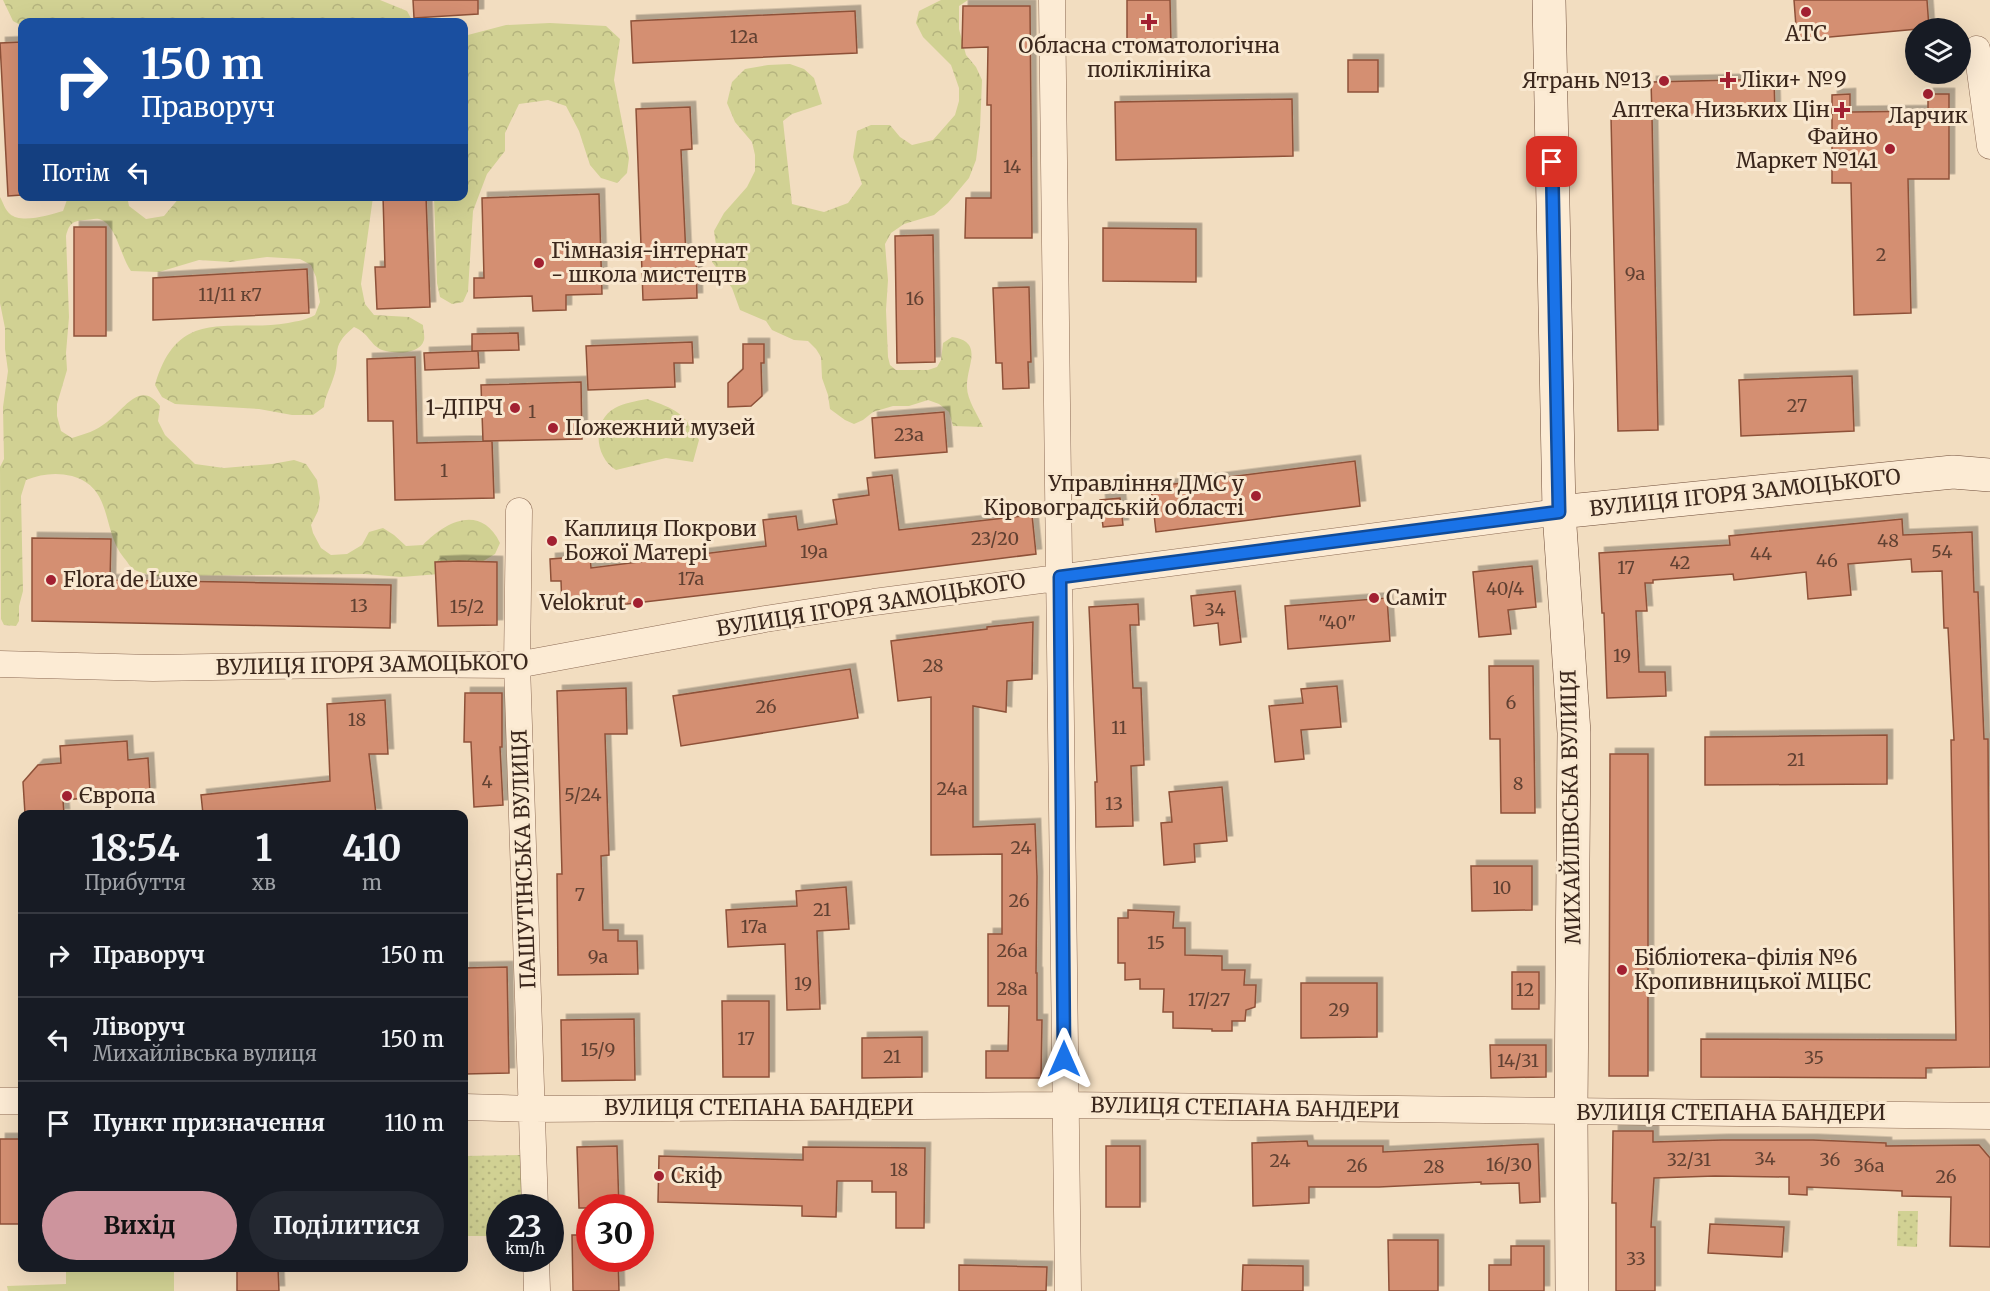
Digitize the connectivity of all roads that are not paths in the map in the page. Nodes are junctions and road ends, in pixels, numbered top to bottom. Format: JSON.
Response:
{"nodes":[{"id":1,"x":1052,"y":0,"type":"edge"},
{"id":2,"x":1549,"y":0,"type":"edge"},
{"id":3,"x":1977,"y":49,"type":"dead end"},
{"id":4,"x":1990,"y":146,"type":"edge"},
{"id":5,"x":1990,"y":475,"type":"edge"},
{"id":6,"x":519,"y":511,"type":"dead end"},
{"id":7,"x":1559,"y":512,"type":"junction"},
{"id":8,"x":1060,"y":577,"type":"junction"},
{"id":9,"x":0,"y":664,"type":"edge"},
{"id":10,"x":517,"y":665,"type":"junction"},
{"id":11,"x":0,"y":1101,"type":"edge"},
{"id":12,"x":18,"y":1101,"type":"edge"},
{"id":13,"x":1064,"y":1105,"type":"junction"},
{"id":14,"x":468,"y":1107,"type":"edge"},
{"id":15,"x":533,"y":1109,"type":"junction"},
{"id":16,"x":1571,"y":1111,"type":"junction"},
{"id":17,"x":1990,"y":1116,"type":"edge"},
{"id":18,"x":535,"y":1194,"type":"edge"},
{"id":19,"x":536,"y":1272,"type":"edge"},
{"id":20,"x":537,"y":1291,"type":"edge"},
{"id":21,"x":1068,"y":1291,"type":"edge"},
{"id":22,"x":1572,"y":1291,"type":"edge"}],
"edges":[{"from":1,"to":8,"type":"street"},
{"from":2,"to":7,"type":"street","name":"МИХАЙЛІВСЬКА ВУЛИЦЯ"},
{"from":3,"to":4,"type":"street"},
{"from":5,"to":7,"type":"street","name":"ВУЛИЦЯ ІГОРЯ ЗАМОЦЬКОГО"},
{"from":6,"to":10,"type":"street","name":"ПАШУТІНСЬКА ВУЛИЦЯ"},
{"from":7,"to":8,"type":"street","name":"ВУЛИЦЯ ІГОРЯ ЗАМОЦЬКОГО"},
{"from":7,"to":16,"type":"street","name":"МИХАЙЛІВСЬКА ВУЛИЦЯ"},
{"from":8,"to":10,"type":"street","name":"ВУЛИЦЯ ІГОРЯ ЗАМОЦЬКОГО"},
{"from":8,"to":13,"type":"street"},
{"from":9,"to":10,"type":"street","name":"ВУЛИЦЯ ІГОРЯ ЗАМОЦЬКОГО"},
{"from":10,"to":15,"type":"street","name":"ПАШУТІНСЬКА ВУЛИЦЯ"},
{"from":11,"to":12,"type":"street"},
{"from":13,"to":15,"type":"street","name":"ВУЛИЦЯ СТЕПАНА БАНДЕРИ"},
{"from":13,"to":16,"type":"street","name":"ВУЛИЦЯ СТЕПАНА БАНДЕРИ"},
{"from":13,"to":21,"type":"street"},
{"from":14,"to":15,"type":"street","name":"ВУЛИЦЯ СТЕПАНА БАНДЕРИ"},
{"from":15,"to":18,"type":"street","name":"ПАШУТІНСЬКА ВУЛИЦЯ"},
{"from":16,"to":17,"type":"street","name":"ВУЛИЦЯ СТЕПАНА БАНДЕРИ"},
{"from":16,"to":22,"type":"street","name":"МИХАЙЛІВСЬКА ВУЛИЦЯ"},
{"from":19,"to":20,"type":"street"}]}
